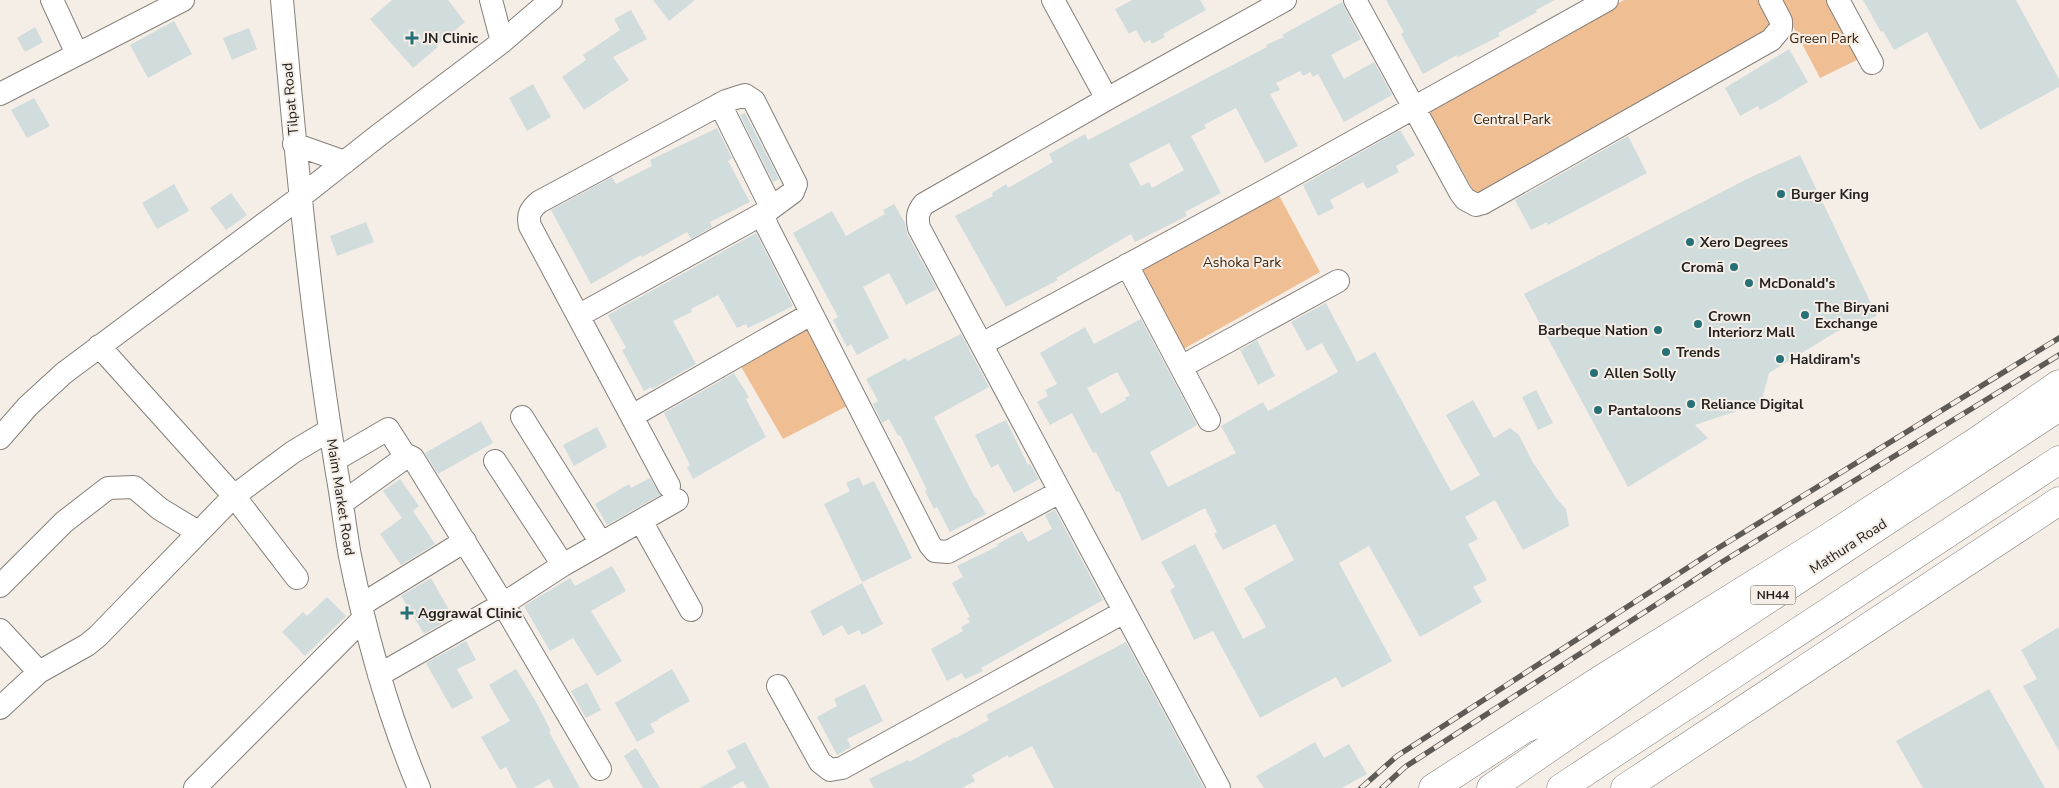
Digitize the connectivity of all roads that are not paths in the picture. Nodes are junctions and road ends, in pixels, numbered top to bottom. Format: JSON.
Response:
{"nodes":[{"id":1,"x":52,"y":0,"type":"edge"},
{"id":2,"x":183,"y":0,"type":"edge"},
{"id":3,"x":282,"y":0,"type":"edge"},
{"id":4,"x":491,"y":0,"type":"edge"},
{"id":5,"x":551,"y":0,"type":"edge"},
{"id":6,"x":1053,"y":0,"type":"edge"},
{"id":7,"x":1285,"y":0,"type":"edge"},
{"id":8,"x":1355,"y":0,"type":"edge"},
{"id":9,"x":1607,"y":0,"type":"edge"},
{"id":10,"x":1770,"y":0,"type":"edge"},
{"id":11,"x":1838,"y":0,"type":"edge"},
{"id":12,"x":502,"y":42,"type":"junction"},
{"id":13,"x":77,"y":54,"type":"junction"},
{"id":14,"x":1872,"y":63,"type":"dead end"},
{"id":15,"x":0,"y":94,"type":"edge"},
{"id":16,"x":1107,"y":98,"type":"junction"},
{"id":17,"x":720,"y":104,"type":"junction"},
{"id":18,"x":1414,"y":108,"type":"junction"},
{"id":19,"x":294,"y":144,"type":"junction"},
{"id":20,"x":345,"y":162,"type":"junction"},
{"id":21,"x":299,"y":198,"type":"junction"},
{"id":22,"x":768,"y":210,"type":"junction"},
{"id":23,"x":1127,"y":265,"type":"junction"},
{"id":24,"x":1338,"y":281,"type":"dead end"},
{"id":25,"x":811,"y":314,"type":"junction"},
{"id":26,"x":578,"y":316,"type":"junction"},
{"id":27,"x":982,"y":344,"type":"junction"},
{"id":28,"x":99,"y":346,"type":"junction"},
{"id":29,"x":1181,"y":367,"type":"junction"},
{"id":30,"x":2059,"y":384,"type":"edge"},
{"id":31,"x":2059,"y":408,"type":"edge"},
{"id":32,"x":632,"y":416,"type":"junction"},
{"id":33,"x":522,"y":417,"type":"dead end"},
{"id":34,"x":1209,"y":420,"type":"dead end"},
{"id":35,"x":330,"y":430,"type":"junction"},
{"id":36,"x":0,"y":438,"type":"edge"},
{"id":37,"x":406,"y":457,"type":"junction"},
{"id":38,"x":335,"y":460,"type":"junction"},
{"id":39,"x":2059,"y":460,"type":"edge"},
{"id":40,"x":495,"y":461,"type":"dead end"},
{"id":41,"x":1060,"y":492,"type":"junction"},
{"id":42,"x":234,"y":496,"type":"junction"},
{"id":43,"x":2059,"y":501,"type":"edge"},
{"id":44,"x":342,"y":503,"type":"junction"},
{"id":45,"x":641,"y":521,"type":"junction"},
{"id":46,"x":198,"y":532,"type":"junction"},
{"id":47,"x":465,"y":541,"type":"junction"},
{"id":48,"x":601,"y":543,"type":"junction"},
{"id":49,"x":563,"y":565,"type":"junction"},
{"id":50,"x":297,"y":578,"type":"dead end"},
{"id":51,"x":0,"y":586,"type":"edge"},
{"id":52,"x":503,"y":604,"type":"junction"},
{"id":53,"x":691,"y":610,"type":"dead end"},
{"id":54,"x":362,"y":611,"type":"junction"},
{"id":55,"x":1124,"y":612,"type":"junction"},
{"id":56,"x":0,"y":630,"type":"edge"},
{"id":57,"x":39,"y":672,"type":"junction"},
{"id":58,"x":379,"y":675,"type":"junction"},
{"id":59,"x":1646,"y":681,"type":"junction"},
{"id":60,"x":778,"y":686,"type":"dead end"},
{"id":61,"x":0,"y":708,"type":"edge"},
{"id":62,"x":1524,"y":729,"type":"junction"},
{"id":63,"x":600,"y":770,"type":"dead end"},
{"id":64,"x":195,"y":788,"type":"edge"},
{"id":65,"x":419,"y":788,"type":"edge"},
{"id":66,"x":1219,"y":788,"type":"edge"},
{"id":67,"x":1433,"y":788,"type":"edge"},
{"id":68,"x":1491,"y":788,"type":"edge"},
{"id":69,"x":1561,"y":788,"type":"edge"},
{"id":70,"x":1625,"y":788,"type":"edge"}],
"edges":[{"from":1,"to":13,"type":"street"},
{"from":2,"to":13,"type":"street"},
{"from":3,"to":19,"type":"street","name":"Tilpat Road"},
{"from":4,"to":12,"type":"street"},
{"from":5,"to":12,"type":"street"},
{"from":6,"to":16,"type":"street"},
{"from":7,"to":16,"type":"street"},
{"from":8,"to":18,"type":"street"},
{"from":9,"to":18,"type":"street"},
{"from":10,"to":18,"type":"street"},
{"from":11,"to":14,"type":"street"},
{"from":12,"to":20,"type":"street"},
{"from":13,"to":15,"type":"street"},
{"from":16,"to":27,"type":"street"},
{"from":17,"to":22,"type":"street"},
{"from":17,"to":22,"type":"street"},
{"from":17,"to":26,"type":"street"},
{"from":18,"to":23,"type":"street"},
{"from":19,"to":20,"type":"street"},
{"from":19,"to":21,"type":"street","name":"Tilpat Road"},
{"from":20,"to":21,"type":"street"},
{"from":21,"to":28,"type":"street"},
{"from":21,"to":35,"type":"street","name":"Maim Market Road"},
{"from":22,"to":25,"type":"street"},
{"from":22,"to":26,"type":"street"},
{"from":23,"to":27,"type":"street"},
{"from":23,"to":29,"type":"street"},
{"from":24,"to":29,"type":"street"},
{"from":25,"to":32,"type":"street"},
{"from":25,"to":41,"type":"street"},
{"from":26,"to":32,"type":"street"},
{"from":27,"to":41,"type":"street"},
{"from":28,"to":36,"type":"street"},
{"from":28,"to":42,"type":"street"},
{"from":29,"to":34,"type":"street"},
{"from":30,"to":62,"type":"main road"},
{"from":31,"to":59,"type":"main road","name":"Mathura Road","number":"NH44"},
{"from":32,"to":45,"type":"street"},
{"from":33,"to":48,"type":"street"},
{"from":35,"to":38,"type":"street","name":"Maim Market Road"},
{"from":35,"to":42,"type":"street"},
{"from":37,"to":38,"type":"street"},
{"from":37,"to":44,"type":"street"},
{"from":37,"to":47,"type":"street"},
{"from":38,"to":44,"type":"street","name":"Maim Market Road"},
{"from":39,"to":69,"type":"main road"},
{"from":40,"to":49,"type":"street"},
{"from":41,"to":55,"type":"street"},
{"from":42,"to":46,"type":"street"},
{"from":42,"to":50,"type":"street"},
{"from":43,"to":70,"type":"main road"},
{"from":44,"to":54,"type":"street","name":"Maim Market Road"},
{"from":45,"to":48,"type":"street"},
{"from":45,"to":53,"type":"street"},
{"from":46,"to":51,"type":"street"},
{"from":46,"to":57,"type":"street"},
{"from":47,"to":52,"type":"street"},
{"from":47,"to":54,"type":"street"},
{"from":48,"to":49,"type":"street"},
{"from":49,"to":52,"type":"street"},
{"from":52,"to":58,"type":"street"},
{"from":52,"to":63,"type":"street"},
{"from":54,"to":58,"type":"street","name":"Maim Market Road"},
{"from":54,"to":64,"type":"street"},
{"from":55,"to":60,"type":"street"},
{"from":55,"to":66,"type":"street"},
{"from":56,"to":57,"type":"street"},
{"from":57,"to":61,"type":"street"},
{"from":58,"to":65,"type":"street","name":"Maim Market Road"},
{"from":59,"to":62,"type":"main road"},
{"from":59,"to":68,"type":"main road","name":"Mathura Road","number":"NH44"},
{"from":62,"to":67,"type":"main road"}]}
